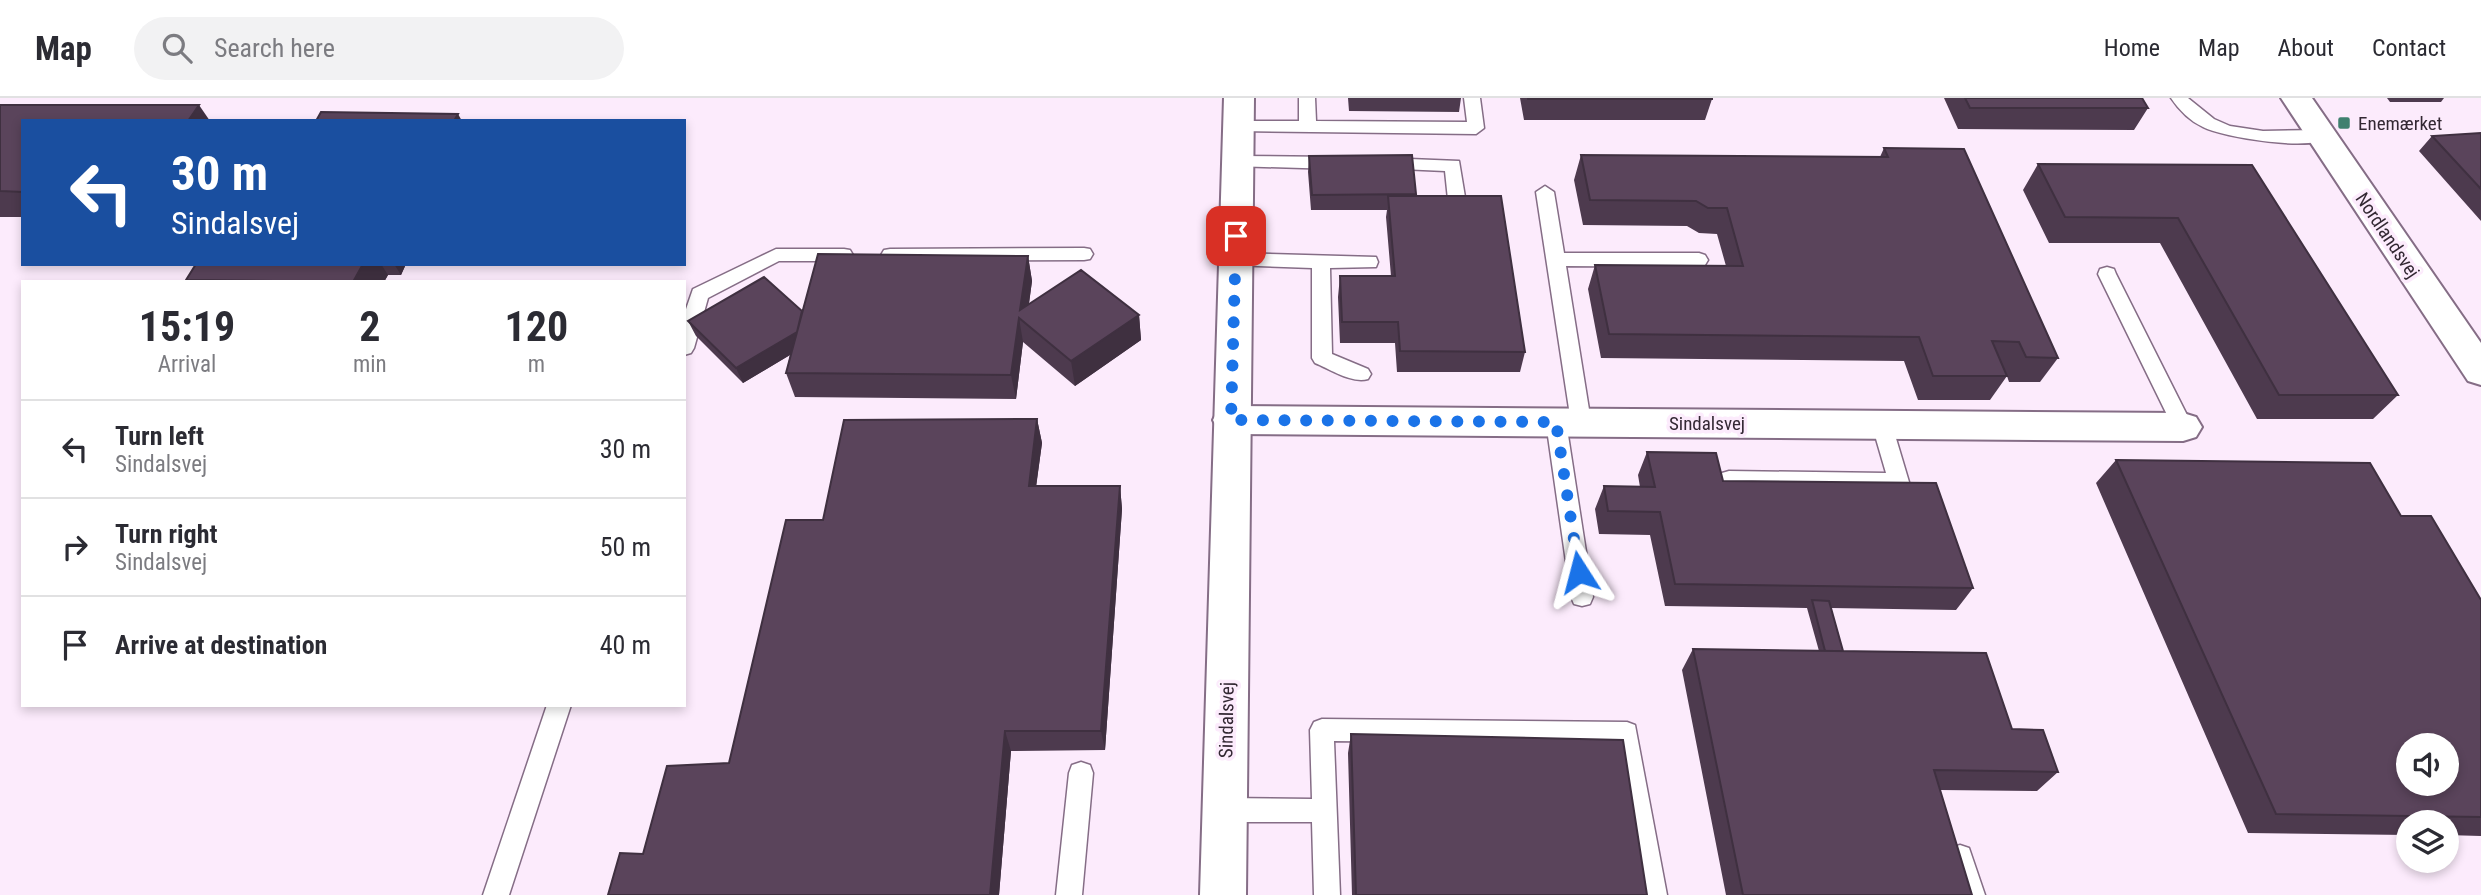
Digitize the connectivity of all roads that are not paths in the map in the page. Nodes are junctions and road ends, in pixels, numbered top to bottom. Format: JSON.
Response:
{"nodes":[{"id":1,"x":1307,"y":98,"type":"edge"},
{"id":2,"x":1472,"y":98,"type":"edge"},
{"id":3,"x":2179,"y":98,"type":"edge"},
{"id":4,"x":2295,"y":98,"type":"edge"},
{"id":5,"x":1308,"y":126,"type":"junction"},
{"id":6,"x":1239,"y":129,"type":"edge"},
{"id":7,"x":2320,"y":136,"type":"junction"},
{"id":8,"x":1545,"y":192,"type":"dead end"},
{"id":9,"x":1458,"y":209,"type":"edge"},
{"id":10,"x":1084,"y":254,"type":"dead end"},
{"id":11,"x":1235,"y":260,"type":"junction"},
{"id":12,"x":1556,"y":260,"type":"junction"},
{"id":13,"x":1699,"y":260,"type":"dead end"},
{"id":14,"x":1321,"y":261,"type":"junction"},
{"id":15,"x":1369,"y":262,"type":"dead end"},
{"id":16,"x":2107,"y":274,"type":"dead end"},
{"id":17,"x":686,"y":341,"type":"edge"},
{"id":18,"x":2481,"y":371,"type":"edge"},
{"id":19,"x":1361,"y":374,"type":"dead end"},
{"id":20,"x":1231,"y":420,"type":"junction"},
{"id":21,"x":1568,"y":422,"type":"junction"},
{"id":22,"x":1882,"y":425,"type":"junction"},
{"id":23,"x":2183,"y":427,"type":"joint"},
{"id":24,"x":1729,"y":479,"type":"edge"},
{"id":25,"x":1583,"y":597,"type":"dead end"},
{"id":26,"x":558,"y":707,"type":"edge"},
{"id":27,"x":1081,"y":773,"type":"dead end"},
{"id":28,"x":1225,"y":810,"type":"junction"},
{"id":29,"x":1324,"y":811,"type":"junction"},
{"id":30,"x":1952,"y":833,"type":"edge"},
{"id":31,"x":496,"y":895,"type":"edge"},
{"id":32,"x":1069,"y":895,"type":"edge"},
{"id":33,"x":1223,"y":895,"type":"edge"},
{"id":34,"x":1327,"y":895,"type":"edge"},
{"id":35,"x":1654,"y":895,"type":"edge"},
{"id":36,"x":1972,"y":895,"type":"edge"}],
"edges":[{"from":1,"to":5,"type":"lane"},
{"from":2,"to":5,"type":"lane"},
{"from":3,"to":7,"type":"lane"},
{"from":4,"to":7,"type":"street","name":"Nordlandsvej"},
{"from":5,"to":6,"type":"lane"},
{"from":6,"to":9,"type":"lane"},
{"from":6,"to":11,"type":"street","name":"Sindalsvej"},
{"from":7,"to":18,"type":"street","name":"Nordlandsvej"},
{"from":8,"to":12,"type":"lane"},
{"from":10,"to":17,"type":"lane"},
{"from":11,"to":14,"type":"lane"},
{"from":11,"to":20,"type":"street","name":"Sindalsvej"},
{"from":12,"to":13,"type":"lane"},
{"from":12,"to":21,"type":"lane"},
{"from":14,"to":15,"type":"lane"},
{"from":14,"to":19,"type":"lane"},
{"from":16,"to":23,"type":"lane"},
{"from":20,"to":21,"type":"street","name":"Sindalsvej"},
{"from":20,"to":28,"type":"street","name":"Sindalsvej"},
{"from":21,"to":22,"type":"street","name":"Sindalsvej"},
{"from":21,"to":25,"type":"lane"},
{"from":22,"to":23,"type":"street","name":"Sindalsvej"},
{"from":22,"to":24,"type":"lane"},
{"from":26,"to":31,"type":"lane"},
{"from":27,"to":32,"type":"lane"},
{"from":28,"to":29,"type":"lane"},
{"from":28,"to":33,"type":"street","name":"Sindalsvej"},
{"from":29,"to":34,"type":"lane"},
{"from":29,"to":35,"type":"lane"},
{"from":30,"to":36,"type":"lane"}]}
